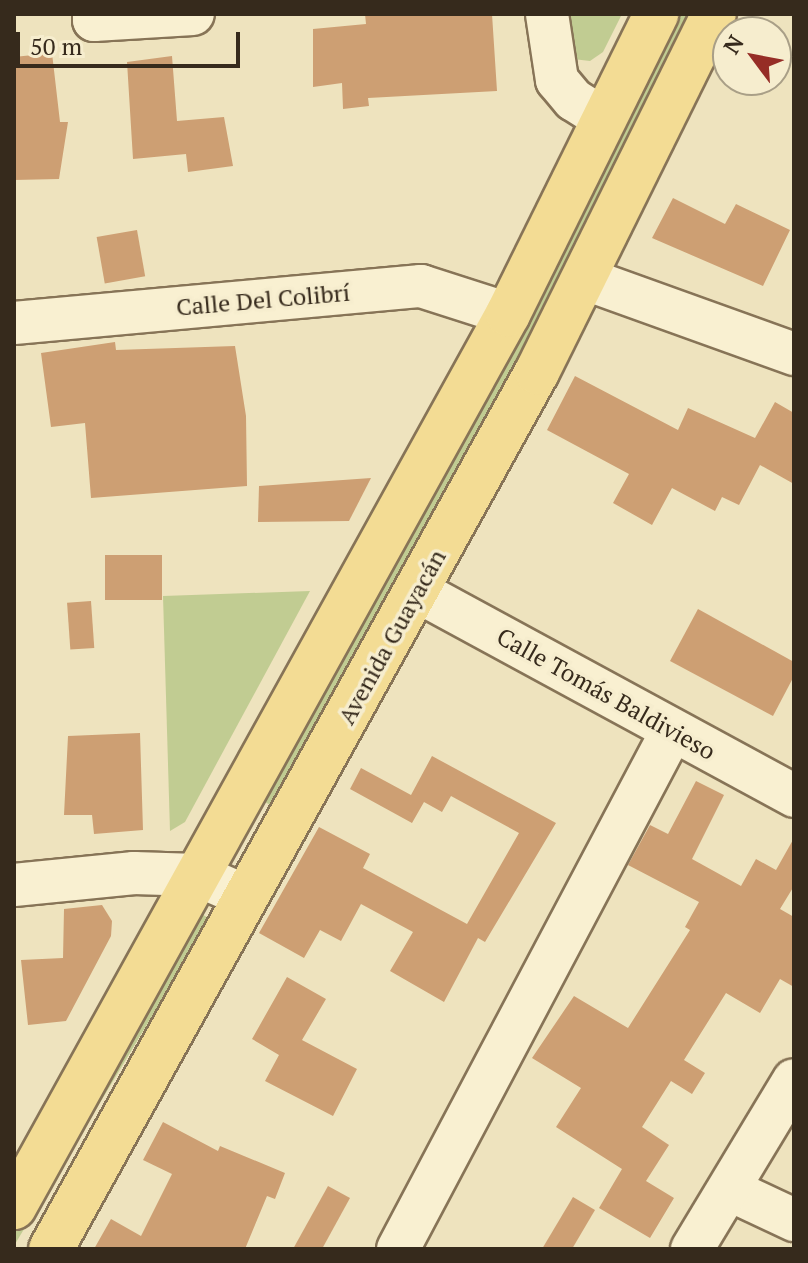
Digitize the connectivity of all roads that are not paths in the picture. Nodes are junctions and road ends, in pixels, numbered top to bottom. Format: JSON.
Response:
{"nodes":[{"id":1,"x":94,"y":14,"type":"edge"},
{"id":2,"x":193,"y":14,"type":"edge"},
{"id":3,"x":547,"y":14,"type":"edge"},
{"id":4,"x":656,"y":14,"type":"edge"},
{"id":5,"x":714,"y":14,"type":"edge"},
{"id":6,"x":604,"y":119,"type":"junction"},
{"id":7,"x":586,"y":279,"type":"junction"},
{"id":8,"x":508,"y":314,"type":"junction"},
{"id":9,"x":14,"y":323,"type":"edge"},
{"id":10,"x":794,"y":354,"type":"edge"},
{"id":11,"x":419,"y":592,"type":"junction"},
{"id":12,"x":672,"y":731,"type":"junction"},
{"id":13,"x":794,"y":796,"type":"edge"},
{"id":14,"x":197,"y":875,"type":"junction"},
{"id":15,"x":14,"y":885,"type":"edge"},
{"id":16,"x":245,"y":896,"type":"junction"},
{"id":17,"x":794,"y":1080,"type":"edge"},
{"id":18,"x":730,"y":1190,"type":"junction"},
{"id":19,"x":14,"y":1207,"type":"edge"},
{"id":20,"x":794,"y":1220,"type":"edge"},
{"id":21,"x":51,"y":1249,"type":"edge"},
{"id":22,"x":398,"y":1249,"type":"edge"},
{"id":23,"x":692,"y":1249,"type":"edge"}],
"edges":[{"from":1,"to":2,"type":"street"},
{"from":3,"to":6,"type":"street"},
{"from":4,"to":6,"type":"main road"},
{"from":5,"to":7,"type":"main road","name":"Avenida Guayacán"},
{"from":6,"to":8,"type":"main road"},
{"from":7,"to":10,"type":"street"},
{"from":7,"to":11,"type":"main road","name":"Avenida Guayacán"},
{"from":8,"to":9,"type":"street","name":"Calle Del Colibrí"},
{"from":8,"to":14,"type":"main road"},
{"from":11,"to":12,"type":"street","name":"Calle Tomás Baldivieso"},
{"from":11,"to":16,"type":"main road","name":"Avenida Guayacán"},
{"from":12,"to":13,"type":"street","name":"Calle Tomás Baldivieso"},
{"from":12,"to":22,"type":"street"},
{"from":14,"to":15,"type":"street"},
{"from":14,"to":16,"type":"street"},
{"from":14,"to":19,"type":"main road"},
{"from":16,"to":21,"type":"main road","name":"Avenida Guayacán"},
{"from":17,"to":18,"type":"street"},
{"from":18,"to":20,"type":"street"},
{"from":18,"to":23,"type":"street"}]}
